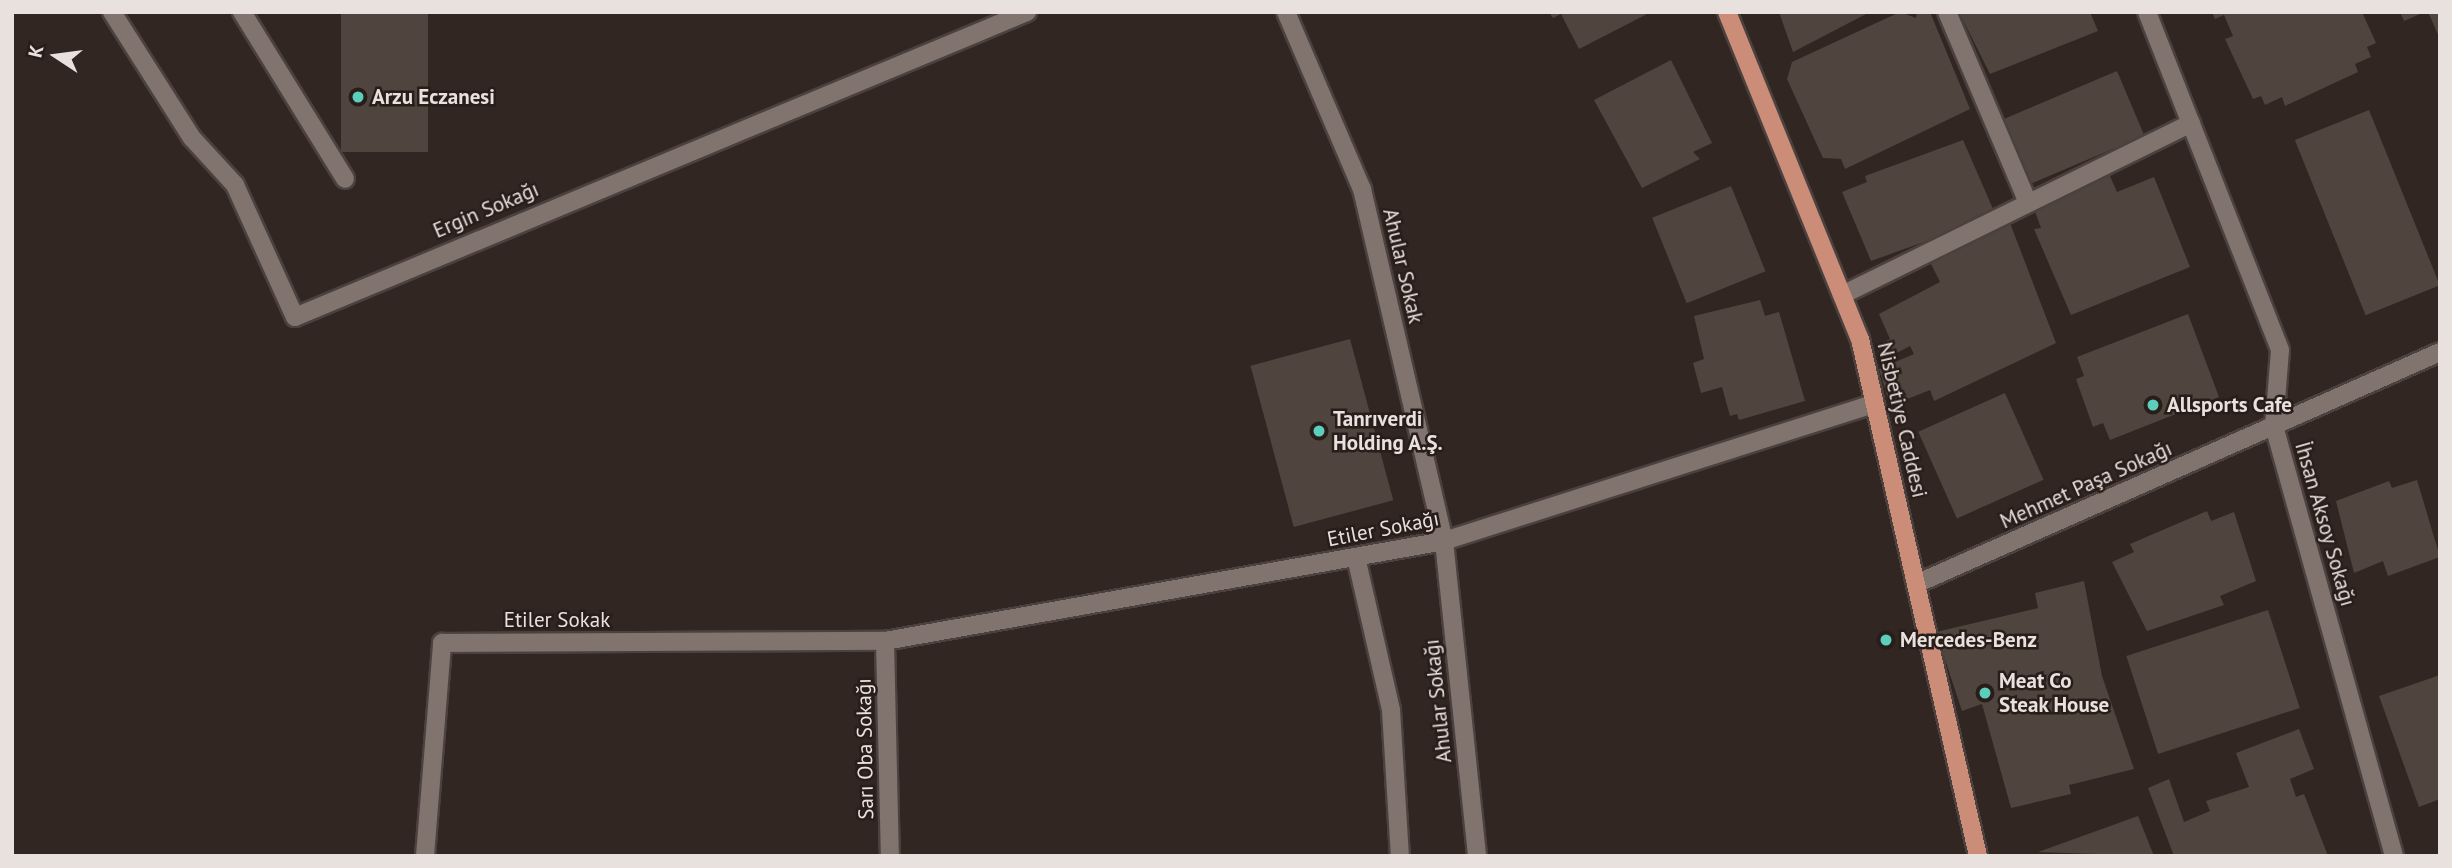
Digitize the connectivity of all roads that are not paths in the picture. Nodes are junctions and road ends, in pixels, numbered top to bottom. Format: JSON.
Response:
{"nodes":[{"id":1,"x":111,"y":12,"type":"edge"},
{"id":2,"x":242,"y":12,"type":"edge"},
{"id":3,"x":1027,"y":12,"type":"edge"},
{"id":4,"x":1286,"y":12,"type":"edge"},
{"id":5,"x":1727,"y":12,"type":"edge"},
{"id":6,"x":1947,"y":12,"type":"edge"},
{"id":7,"x":2147,"y":12,"type":"edge"},
{"id":8,"x":2191,"y":123,"type":"junction"},
{"id":9,"x":345,"y":179,"type":"dead end"},
{"id":10,"x":2028,"y":203,"type":"junction"},
{"id":11,"x":1842,"y":295,"type":"junction"},
{"id":12,"x":2440,"y":352,"type":"edge"},
{"id":13,"x":1874,"y":404,"type":"junction"},
{"id":14,"x":2274,"y":426,"type":"junction"},
{"id":15,"x":1444,"y":541,"type":"junction"},
{"id":16,"x":1356,"y":557,"type":"junction"},
{"id":17,"x":1916,"y":583,"type":"junction"},
{"id":18,"x":885,"y":641,"type":"junction"},
{"id":19,"x":425,"y":856,"type":"edge"},
{"id":20,"x":890,"y":856,"type":"edge"},
{"id":21,"x":1400,"y":856,"type":"edge"},
{"id":22,"x":1477,"y":856,"type":"edge"},
{"id":23,"x":1978,"y":856,"type":"edge"},
{"id":24,"x":2394,"y":856,"type":"edge"}],
"edges":[{"from":1,"to":3,"type":"street","name":"Ergin Sokağı"},
{"from":2,"to":9,"type":"street"},
{"from":4,"to":15,"type":"street","name":"Ahular Sokak"},
{"from":5,"to":11,"type":"main road","name":"Nisbetiye Caddesi"},
{"from":6,"to":10,"type":"street"},
{"from":7,"to":8,"type":"street","name":"İhsan Aksoy Sokağı"},
{"from":8,"to":10,"type":"street"},
{"from":8,"to":14,"type":"street","name":"İhsan Aksoy Sokağı"},
{"from":10,"to":11,"type":"street"},
{"from":11,"to":13,"type":"main road","name":"Nisbetiye Caddesi"},
{"from":12,"to":14,"type":"street","name":"Mehmet Paşa Sokağı"},
{"from":13,"to":15,"type":"street","name":"Etiler Sokağı"},
{"from":13,"to":17,"type":"main road","name":"Nisbetiye Caddesi"},
{"from":14,"to":17,"type":"street","name":"Mehmet Paşa Sokağı"},
{"from":14,"to":24,"type":"street","name":"İhsan Aksoy Sokağı"},
{"from":15,"to":16,"type":"street","name":"Etiler Sokağı"},
{"from":15,"to":22,"type":"street","name":"Ahular Sokağı"},
{"from":16,"to":18,"type":"street","name":"Etiler Sokağı"},
{"from":16,"to":21,"type":"street"},
{"from":17,"to":23,"type":"main road","name":"Nisbetiye Caddesi"},
{"from":18,"to":19,"type":"street","name":"Etiler Sokak"},
{"from":18,"to":20,"type":"street","name":"Sarı Oba Sokağı"}]}
